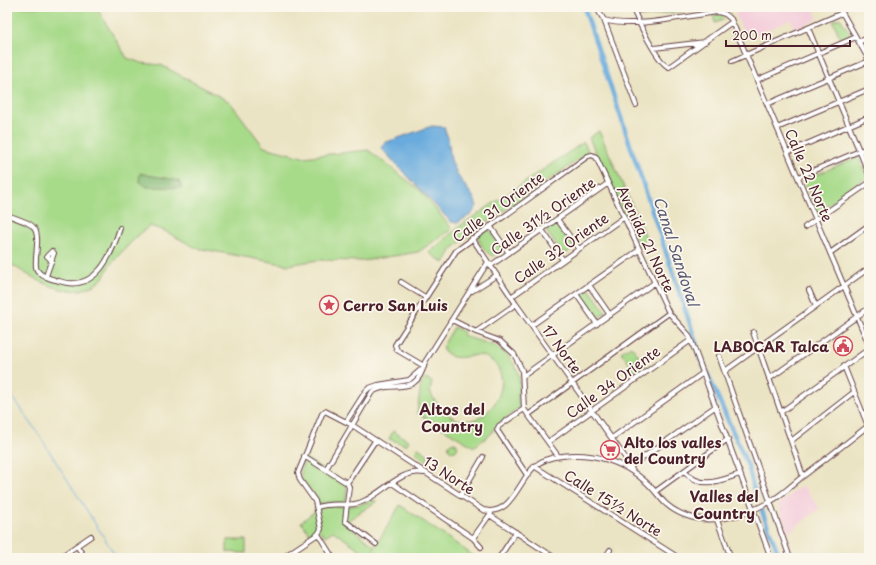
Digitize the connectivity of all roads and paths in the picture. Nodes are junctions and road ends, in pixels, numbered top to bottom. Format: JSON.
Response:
{"nodes":[{"id":1,"x":596,"y":7,"type":"edge"},
{"id":2,"x":632,"y":7,"type":"edge"},
{"id":3,"x":648,"y":7,"type":"edge"},
{"id":4,"x":722,"y":7,"type":"edge"},
{"id":5,"x":839,"y":7,"type":"edge"},
{"id":6,"x":706,"y":8,"type":"dead end"},
{"id":7,"x":634,"y":12,"type":"junction"},
{"id":8,"x":718,"y":12,"type":"junction"},
{"id":9,"x":708,"y":13,"type":"junction"},
{"id":10,"x":842,"y":13,"type":"junction"},
{"id":11,"x":604,"y":20,"type":"junction"},
{"id":12,"x":638,"y":22,"type":"junction"},
{"id":13,"x":732,"y":22,"type":"junction"},
{"id":14,"x":808,"y":28,"type":"junction"},
{"id":15,"x":856,"y":37,"type":"junction"},
{"id":16,"x":869,"y":37,"type":"edge"},
{"id":17,"x":705,"y":42,"type":"junction"},
{"id":18,"x":859,"y":42,"type":"junction"},
{"id":19,"x":654,"y":48,"type":"junction"},
{"id":20,"x":818,"y":53,"type":"junction"},
{"id":21,"x":746,"y":54,"type":"junction"},
{"id":22,"x":732,"y":60,"type":"dead end"},
{"id":23,"x":869,"y":60,"type":"edge"},
{"id":24,"x":829,"y":78,"type":"junction"},
{"id":25,"x":757,"y":80,"type":"junction"},
{"id":26,"x":869,"y":89,"type":"edge"},
{"id":27,"x":839,"y":102,"type":"junction"},
{"id":28,"x":636,"y":104,"type":"dead end"},
{"id":29,"x":767,"y":104,"type":"junction"},
{"id":30,"x":869,"y":117,"type":"edge"},
{"id":31,"x":849,"y":126,"type":"junction"},
{"id":32,"x":777,"y":128,"type":"junction"},
{"id":33,"x":869,"y":147,"type":"edge"},
{"id":34,"x":859,"y":151,"type":"junction"},
{"id":35,"x":788,"y":152,"type":"junction"},
{"id":36,"x":588,"y":156,"type":"joint"},
{"id":37,"x":869,"y":174,"type":"edge"},
{"id":38,"x":798,"y":177,"type":"junction"},
{"id":39,"x":869,"y":183,"type":"edge"},
{"id":40,"x":607,"y":184,"type":"junction"},
{"id":41,"x":7,"y":215,"type":"edge"},
{"id":42,"x":624,"y":218,"type":"junction"},
{"id":43,"x":558,"y":219,"type":"junction"},
{"id":44,"x":816,"y":220,"type":"junction"},
{"id":45,"x":869,"y":225,"type":"edge"},
{"id":46,"x":490,"y":226,"type":"junction"},
{"id":47,"x":805,"y":227,"type":"dead end"},
{"id":48,"x":120,"y":228,"type":"dead end"},
{"id":49,"x":542,"y":230,"type":"junction"},
{"id":50,"x":472,"y":238,"type":"junction"},
{"id":51,"x":579,"y":249,"type":"junction"},
{"id":52,"x":639,"y":250,"type":"junction"},
{"id":53,"x":830,"y":252,"type":"junction"},
{"id":54,"x":509,"y":253,"type":"junction"},
{"id":55,"x":563,"y":260,"type":"junction"},
{"id":56,"x":52,"y":261,"type":"dead end"},
{"id":57,"x":488,"y":262,"type":"junction"},
{"id":58,"x":490,"y":266,"type":"junction"},
{"id":59,"x":869,"y":268,"type":"edge"},
{"id":60,"x":497,"y":275,"type":"junction"},
{"id":61,"x":46,"y":276,"type":"junction"},
{"id":62,"x":401,"y":282,"type":"dead end"},
{"id":63,"x":654,"y":283,"type":"junction"},
{"id":64,"x":589,"y":285,"type":"junction"},
{"id":65,"x":844,"y":286,"type":"junction"},
{"id":66,"x":809,"y":290,"type":"dead end"},
{"id":67,"x":470,"y":292,"type":"junction"},
{"id":68,"x":576,"y":294,"type":"junction"},
{"id":69,"x":426,"y":297,"type":"junction"},
{"id":70,"x":511,"y":297,"type":"junction"},
{"id":71,"x":516,"y":304,"type":"junction"},
{"id":72,"x":816,"y":306,"type":"junction"},
{"id":73,"x":869,"y":308,"type":"edge"},
{"id":74,"x":669,"y":313,"type":"junction"},
{"id":75,"x":610,"y":315,"type":"junction"},
{"id":76,"x":857,"y":316,"type":"junction"},
{"id":77,"x":452,"y":320,"type":"junction"},
{"id":78,"x":597,"y":324,"type":"junction"},
{"id":79,"x":532,"y":325,"type":"junction"},
{"id":80,"x":476,"y":332,"type":"junction"},
{"id":81,"x":753,"y":332,"type":"dead end"},
{"id":82,"x":691,"y":340,"type":"junction"},
{"id":83,"x":869,"y":345,"type":"edge"},
{"id":84,"x":758,"y":347,"type":"junction"},
{"id":85,"x":869,"y":349,"type":"edge"},
{"id":86,"x":553,"y":355,"type":"junction"},
{"id":87,"x":720,"y":356,"type":"dead end"},
{"id":88,"x":424,"y":366,"type":"junction"},
{"id":89,"x":844,"y":366,"type":"junction"},
{"id":90,"x":725,"y":371,"type":"junction"},
{"id":91,"x":703,"y":373,"type":"junction"},
{"id":92,"x":523,"y":376,"type":"junction"},
{"id":93,"x":769,"y":379,"type":"junction"},
{"id":94,"x":573,"y":383,"type":"junction"},
{"id":95,"x":372,"y":389,"type":"junction"},
{"id":96,"x":854,"y":392,"type":"junction"},
{"id":97,"x":716,"y":406,"type":"junction"},
{"id":98,"x":524,"y":408,"type":"junction"},
{"id":99,"x":592,"y":411,"type":"junction"},
{"id":100,"x":781,"y":412,"type":"junction"},
{"id":101,"x":528,"y":414,"type":"junction"},
{"id":102,"x":346,"y":422,"type":"junction"},
{"id":103,"x":352,"y":426,"type":"junction"},
{"id":104,"x":869,"y":426,"type":"edge"},
{"id":105,"x":612,"y":438,"type":"junction"},
{"id":106,"x":728,"y":439,"type":"junction"},
{"id":107,"x":375,"y":440,"type":"junction"},
{"id":108,"x":791,"y":441,"type":"junction"},
{"id":109,"x":548,"y":442,"type":"junction"},
{"id":110,"x":304,"y":456,"type":"junction"},
{"id":111,"x":558,"y":456,"type":"junction"},
{"id":112,"x":483,"y":457,"type":"dead end"},
{"id":113,"x":534,"y":466,"type":"junction"},
{"id":114,"x":631,"y":466,"type":"junction"},
{"id":115,"x":326,"y":469,"type":"junction"},
{"id":116,"x":684,"y":471,"type":"junction"},
{"id":117,"x":633,"y":472,"type":"junction"},
{"id":118,"x":740,"y":474,"type":"junction"},
{"id":119,"x":428,"y":475,"type":"junction"},
{"id":120,"x":527,"y":475,"type":"junction"},
{"id":121,"x":803,"y":476,"type":"junction"},
{"id":122,"x":347,"y":483,"type":"junction"},
{"id":123,"x":392,"y":484,"type":"junction"},
{"id":124,"x":656,"y":491,"type":"junction"},
{"id":125,"x":460,"y":496,"type":"junction"},
{"id":126,"x":771,"y":501,"type":"junction"},
{"id":127,"x":346,"y":505,"type":"junction"},
{"id":128,"x":318,"y":507,"type":"junction"},
{"id":129,"x":753,"y":508,"type":"junction"},
{"id":130,"x":491,"y":513,"type":"junction"},
{"id":131,"x":717,"y":520,"type":"junction"},
{"id":132,"x":516,"y":532,"type":"junction"},
{"id":133,"x":318,"y":534,"type":"junction"},
{"id":134,"x":91,"y":536,"type":"dead end"},
{"id":135,"x":473,"y":538,"type":"junction"},
{"id":136,"x":376,"y":544,"type":"dead end"},
{"id":137,"x":77,"y":546,"type":"junction"},
{"id":138,"x":480,"y":547,"type":"dead end"},
{"id":139,"x":610,"y":550,"type":"dead end"},
{"id":140,"x":59,"y":558,"type":"edge"},
{"id":141,"x":86,"y":558,"type":"edge"},
{"id":142,"x":182,"y":558,"type":"edge"},
{"id":143,"x":243,"y":558,"type":"edge"},
{"id":144,"x":282,"y":558,"type":"edge"},
{"id":145,"x":333,"y":558,"type":"edge"},
{"id":146,"x":499,"y":558,"type":"edge"},
{"id":147,"x":555,"y":558,"type":"edge"},
{"id":148,"x":605,"y":558,"type":"edge"},
{"id":149,"x":679,"y":558,"type":"edge"},
{"id":150,"x":731,"y":558,"type":"edge"},
{"id":151,"x":771,"y":558,"type":"edge"},
{"id":152,"x":790,"y":558,"type":"edge"}],
"edges":[{"from":1,"to":11,"type":"street"},
{"from":2,"to":7,"type":"street"},
{"from":3,"to":7,"type":"street"},
{"from":4,"to":8,"type":"street"},
{"from":5,"to":10,"type":"street"},
{"from":6,"to":9,"type":"street"},
{"from":7,"to":12,"type":"street"},
{"from":8,"to":9,"type":"street"},
{"from":8,"to":13,"type":"street","name":"Calle 22 Norte"},
{"from":9,"to":12,"type":"street"},
{"from":10,"to":14,"type":"street"},
{"from":10,"to":15,"type":"street"},
{"from":11,"to":12,"type":"street"},
{"from":11,"to":28,"type":"street"},
{"from":12,"to":19,"type":"street"},
{"from":13,"to":17,"type":"street"},
{"from":13,"to":21,"type":"street","name":"Calle 22 Norte"},
{"from":14,"to":20,"type":"street"},
{"from":14,"to":21,"type":"street"},
{"from":15,"to":18,"type":"street"},
{"from":15,"to":20,"type":"street"},
{"from":16,"to":18,"type":"street"},
{"from":17,"to":19,"type":"street"},
{"from":17,"to":19,"type":"street"},
{"from":18,"to":23,"type":"street"},
{"from":20,"to":24,"type":"street"},
{"from":20,"to":25,"type":"street"},
{"from":21,"to":22,"type":"street"},
{"from":21,"to":25,"type":"street","name":"Calle 22 Norte"},
{"from":23,"to":24,"type":"street"},
{"from":24,"to":27,"type":"street"},
{"from":24,"to":29,"type":"street"},
{"from":25,"to":29,"type":"street","name":"Calle 22 Norte"},
{"from":26,"to":27,"type":"street"},
{"from":27,"to":31,"type":"street"},
{"from":27,"to":32,"type":"street"},
{"from":29,"to":32,"type":"street","name":"Calle 22 Norte"},
{"from":30,"to":31,"type":"street"},
{"from":31,"to":34,"type":"street"},
{"from":31,"to":35,"type":"street"},
{"from":32,"to":35,"type":"street","name":"Calle 22 Norte"},
{"from":33,"to":34,"type":"street"},
{"from":34,"to":37,"type":"street"},
{"from":34,"to":38,"type":"street"},
{"from":35,"to":38,"type":"street","name":"Calle 22 Norte"},
{"from":36,"to":40,"type":"street","name":"Avenida 21 Norte"},
{"from":36,"to":46,"type":"street","name":"Calle 31 Oriente"},
{"from":38,"to":44,"type":"street","name":"Calle 22 Norte"},
{"from":39,"to":44,"type":"street"},
{"from":40,"to":42,"type":"street","name":"Avenida 21 Norte"},
{"from":40,"to":43,"type":"street","name":"Calle 31½ Oriente"},
{"from":41,"to":61,"type":"street"},
{"from":42,"to":51,"type":"street","name":"Calle 32 Oriente"},
{"from":42,"to":52,"type":"street","name":"Avenida 21 Norte"},
{"from":43,"to":49,"type":"street","name":"Calle 31½ Oriente"},
{"from":43,"to":51,"type":"street"},
{"from":44,"to":47,"type":"street"},
{"from":44,"to":53,"type":"street","name":"Calle 22 Norte"},
{"from":45,"to":53,"type":"street"},
{"from":46,"to":50,"type":"street","name":"Calle 31 Oriente"},
{"from":46,"to":54,"type":"street"},
{"from":48,"to":61,"type":"street"},
{"from":49,"to":54,"type":"street","name":"Calle 31½ Oriente"},
{"from":49,"to":55,"type":"street"},
{"from":50,"to":57,"type":"street","name":"17 Norte"},
{"from":50,"to":69,"type":"street","name":"Calle 31 Oriente"},
{"from":51,"to":55,"type":"street","name":"Calle 32 Oriente"},
{"from":52,"to":63,"type":"street","name":"Avenida 21 Norte"},
{"from":52,"to":64,"type":"street"},
{"from":53,"to":65,"type":"street","name":"Calle 22 Norte"},
{"from":54,"to":58,"type":"street","name":"Calle 31½ Oriente"},
{"from":55,"to":70,"type":"street","name":"Calle 32 Oriente"},
{"from":56,"to":61,"type":"street"},
{"from":57,"to":58,"type":"street","name":"17 Norte"},
{"from":57,"to":67,"type":"street"},
{"from":58,"to":60,"type":"street","name":"17 Norte"},
{"from":59,"to":65,"type":"street"},
{"from":60,"to":67,"type":"street"},
{"from":60,"to":70,"type":"street","name":"17 Norte"},
{"from":62,"to":69,"type":"street"},
{"from":63,"to":74,"type":"street","name":"Avenida 21 Norte"},
{"from":63,"to":75,"type":"street"},
{"from":64,"to":68,"type":"street"},
{"from":64,"to":75,"type":"street"},
{"from":65,"to":72,"type":"street"},
{"from":65,"to":76,"type":"street","name":"Calle 22 Norte"},
{"from":66,"to":72,"type":"street"},
{"from":67,"to":77,"type":"street"},
{"from":68,"to":78,"type":"street"},
{"from":68,"to":79,"type":"street"},
{"from":69,"to":88,"type":"street","name":"Calle 31 Oriente"},
{"from":70,"to":71,"type":"street","name":"17 Norte"},
{"from":71,"to":79,"type":"street","name":"17 Norte"},
{"from":71,"to":80,"type":"street"},
{"from":72,"to":84,"type":"street"},
{"from":73,"to":76,"type":"street"},
{"from":74,"to":82,"type":"street","name":"Avenida 21 Norte"},
{"from":74,"to":94,"type":"street"},
{"from":75,"to":78,"type":"street"},
{"from":76,"to":83,"type":"street","name":"Calle 22 Norte"},
{"from":76,"to":93,"type":"street"},
{"from":77,"to":80,"type":"street"},
{"from":77,"to":88,"type":"street"},
{"from":78,"to":86,"type":"street"},
{"from":79,"to":86,"type":"street","name":"17 Norte"},
{"from":80,"to":92,"type":"street"},
{"from":81,"to":84,"type":"street"},
{"from":82,"to":91,"type":"street","name":"Avenida 21 Norte"},
{"from":82,"to":99,"type":"street","name":"Calle 34 Oriente"},
{"from":84,"to":90,"type":"street"},
{"from":84,"to":93,"type":"street"},
{"from":85,"to":89,"type":"street"},
{"from":86,"to":92,"type":"street"},
{"from":86,"to":94,"type":"street","name":"17 Norte"},
{"from":87,"to":90,"type":"street"},
{"from":88,"to":95,"type":"street"},
{"from":89,"to":96,"type":"street"},
{"from":89,"to":100,"type":"street"},
{"from":90,"to":126,"type":"street"},
{"from":91,"to":97,"type":"street","name":"Avenida 21 Norte"},
{"from":91,"to":105,"type":"street"},
{"from":92,"to":98,"type":"street"},
{"from":93,"to":100,"type":"street"},
{"from":94,"to":99,"type":"street","name":"17 Norte"},
{"from":94,"to":101,"type":"street"},
{"from":95,"to":102,"type":"street"},
{"from":95,"to":103,"type":"street"},
{"from":96,"to":104,"type":"street"},
{"from":96,"to":108,"type":"street"},
{"from":97,"to":106,"type":"street","name":"Avenida 21 Norte"},
{"from":97,"to":114,"type":"street"},
{"from":98,"to":101,"type":"street"},
{"from":98,"to":120,"type":"street"},
{"from":99,"to":105,"type":"street","name":"17 Norte"},
{"from":99,"to":109,"type":"street","name":"Calle 34 Oriente"},
{"from":100,"to":108,"type":"street"},
{"from":101,"to":109,"type":"street"},
{"from":102,"to":103,"type":"street","name":"13 Norte"},
{"from":102,"to":110,"type":"street","name":"13 Norte"},
{"from":103,"to":107,"type":"street","name":"13 Norte"},
{"from":103,"to":115,"type":"street"},
{"from":104,"to":121,"type":"street"},
{"from":105,"to":114,"type":"street","name":"17 Norte"},
{"from":106,"to":116,"type":"street"},
{"from":106,"to":118,"type":"street","name":"Avenida 21 Norte"},
{"from":107,"to":119,"type":"street","name":"13 Norte"},
{"from":107,"to":122,"type":"street"},
{"from":108,"to":121,"type":"street"},
{"from":109,"to":111,"type":"street"},
{"from":110,"to":115,"type":"street"},
{"from":110,"to":128,"type":"street"},
{"from":111,"to":113,"type":"street"},
{"from":111,"to":117,"type":"street"},
{"from":112,"to":125,"type":"street"},
{"from":113,"to":120,"type":"street"},
{"from":113,"to":149,"type":"street","name":"Calle 15½ Norte"},
{"from":114,"to":117,"type":"street","name":"17 Norte"},
{"from":115,"to":122,"type":"street"},
{"from":116,"to":118,"type":"street"},
{"from":116,"to":124,"type":"street"},
{"from":117,"to":124,"type":"street"},
{"from":118,"to":129,"type":"street","name":"Avenida 21 Norte"},
{"from":119,"to":123,"type":"street"},
{"from":119,"to":125,"type":"street","name":"13 Norte"},
{"from":120,"to":130,"type":"street"},
{"from":121,"to":126,"type":"street"},
{"from":122,"to":127,"type":"street"},
{"from":123,"to":127,"type":"street"},
{"from":123,"to":135,"type":"street"},
{"from":124,"to":131,"type":"street"},
{"from":125,"to":130,"type":"street","name":"13 Norte"},
{"from":126,"to":129,"type":"street"},
{"from":126,"to":152,"type":"street"},
{"from":127,"to":128,"type":"street"},
{"from":127,"to":136,"type":"street"},
{"from":128,"to":133,"type":"street"},
{"from":129,"to":131,"type":"street"},
{"from":129,"to":151,"type":"street","name":"Avenida 21 Norte"},
{"from":130,"to":132,"type":"street","name":"13 Norte"},
{"from":130,"to":135,"type":"street"},
{"from":131,"to":150,"type":"street"},
{"from":132,"to":146,"type":"street"},
{"from":132,"to":147,"type":"street","name":"13 Norte"},
{"from":133,"to":144,"type":"street"},
{"from":133,"to":145,"type":"street"},
{"from":134,"to":137,"type":"street"},
{"from":135,"to":138,"type":"street"},
{"from":137,"to":140,"type":"street"},
{"from":137,"to":141,"type":"street"},
{"from":139,"to":148,"type":"street"},
{"from":142,"to":143,"type":"street"}]}
